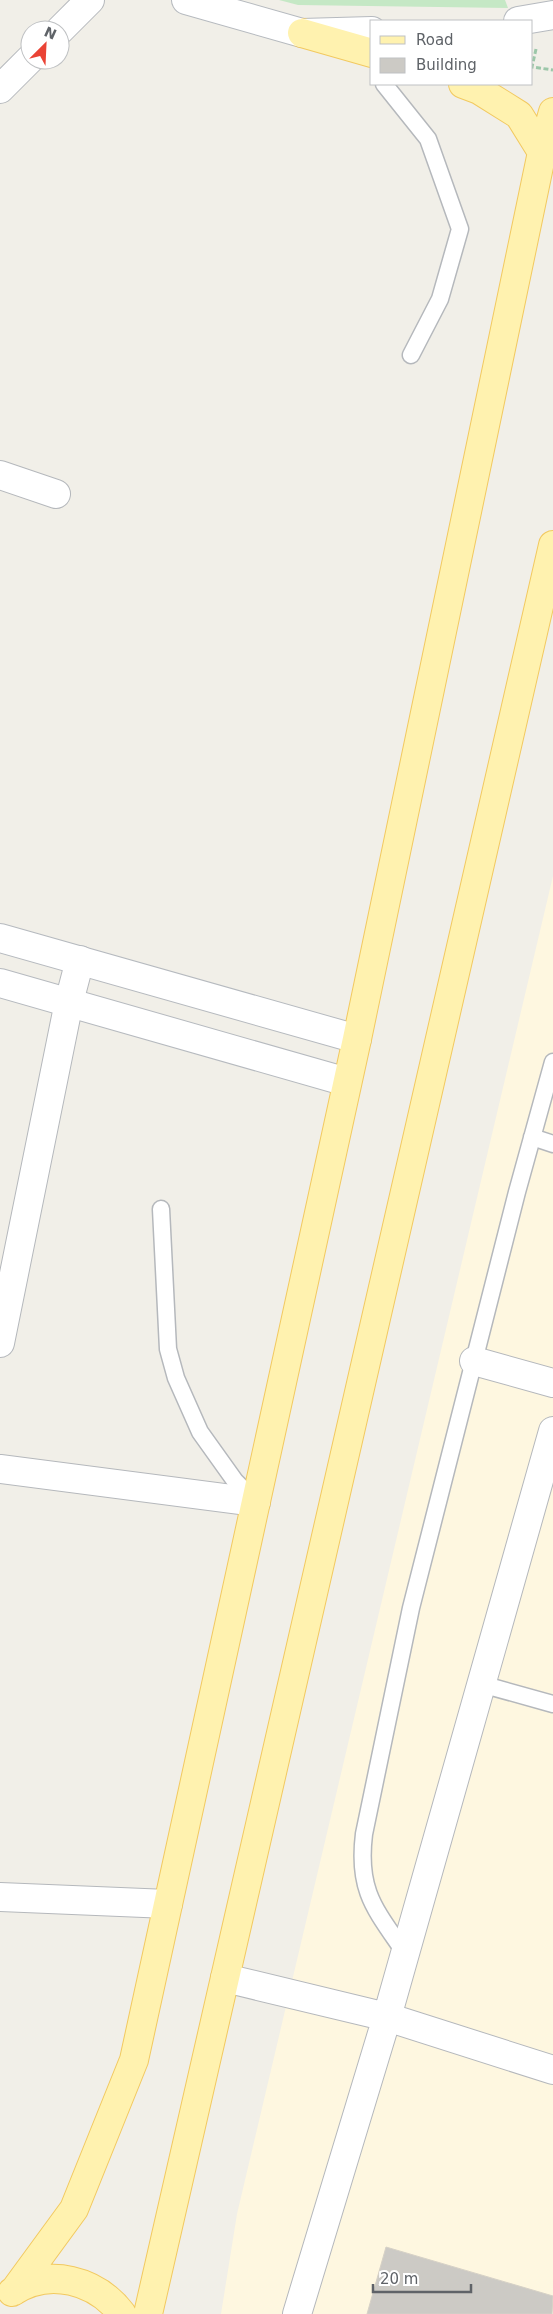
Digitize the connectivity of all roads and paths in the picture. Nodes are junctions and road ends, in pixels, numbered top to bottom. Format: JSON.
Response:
{"nodes":[{"id":1,"x":90,"y":0,"type":"edge"},
{"id":2,"x":186,"y":0,"type":"edge"},
{"id":3,"x":553,"y":15,"type":"edge"},
{"id":4,"x":70,"y":20,"type":"edge"},
{"id":5,"x":524,"y":20,"type":"edge"},
{"id":6,"x":302,"y":33,"type":"joint"},
{"id":7,"x":368,"y":50,"type":"edge"},
{"id":8,"x":533,"y":67,"type":"edge"},
{"id":9,"x":20,"y":69,"type":"edge"},
{"id":10,"x":553,"y":70,"type":"edge"},
{"id":11,"x":385,"y":85,"type":"edge"},
{"id":12,"x":466,"y":85,"type":"edge"},
{"id":13,"x":0,"y":89,"type":"edge"},
{"id":14,"x":553,"y":112,"type":"edge"},
{"id":15,"x":542,"y":152,"type":"junction"},
{"id":16,"x":411,"y":355,"type":"dead end"},
{"id":17,"x":0,"y":475,"type":"edge"},
{"id":18,"x":56,"y":494,"type":"dead end"},
{"id":19,"x":553,"y":545,"type":"edge"},
{"id":20,"x":0,"y":938,"type":"edge"},
{"id":21,"x":80,"y":960,"type":"junction"},
{"id":22,"x":0,"y":982,"type":"edge"},
{"id":23,"x":69,"y":1002,"type":"junction"},
{"id":24,"x":357,"y":1040,"type":"junction"},
{"id":25,"x":553,"y":1062,"type":"edge"},
{"id":26,"x":347,"y":1082,"type":"junction"},
{"id":27,"x":532,"y":1138,"type":"junction"},
{"id":28,"x":553,"y":1144,"type":"edge"},
{"id":29,"x":161,"y":1209,"type":"dead end"},
{"id":30,"x":0,"y":1343,"type":"edge"},
{"id":31,"x":474,"y":1361,"type":"junction"},
{"id":32,"x":553,"y":1383,"type":"edge"},
{"id":33,"x":553,"y":1431,"type":"edge"},
{"id":34,"x":0,"y":1470,"type":"edge"},
{"id":35,"x":256,"y":1502,"type":"junction"},
{"id":36,"x":481,"y":1684,"type":"junction"},
{"id":37,"x":553,"y":1704,"type":"edge"},
{"id":38,"x":0,"y":1897,"type":"edge"},
{"id":39,"x":168,"y":1904,"type":"junction"},
{"id":40,"x":405,"y":1953,"type":"junction"},
{"id":41,"x":225,"y":1978,"type":"junction"},
{"id":42,"x":387,"y":2017,"type":"junction"},
{"id":43,"x":553,"y":2070,"type":"edge"},
{"id":44,"x":5,"y":2296,"type":"edge"},
{"id":45,"x":122,"y":2314,"type":"edge"},
{"id":46,"x":148,"y":2314,"type":"edge"},
{"id":47,"x":297,"y":2314,"type":"edge"}],
"edges":[{"from":1,"to":4,"type":"street"},
{"from":2,"to":6,"type":"street"},
{"from":3,"to":5,"type":"street"},
{"from":6,"to":7,"type":"main road"},
{"from":8,"to":10,"type":"path"},
{"from":9,"to":13,"type":"street"},
{"from":11,"to":16,"type":"lane"},
{"from":12,"to":15,"type":"main road"},
{"from":14,"to":15,"type":"main road"},
{"from":15,"to":24,"type":"main road"},
{"from":17,"to":18,"type":"street"},
{"from":19,"to":41,"type":"main road"},
{"from":20,"to":21,"type":"street"},
{"from":21,"to":23,"type":"street"},
{"from":21,"to":24,"type":"street"},
{"from":22,"to":23,"type":"street"},
{"from":23,"to":26,"type":"street"},
{"from":23,"to":30,"type":"street"},
{"from":24,"to":26,"type":"main road"},
{"from":25,"to":27,"type":"lane"},
{"from":26,"to":35,"type":"main road"},
{"from":27,"to":28,"type":"lane"},
{"from":27,"to":31,"type":"lane"},
{"from":29,"to":35,"type":"lane"},
{"from":31,"to":32,"type":"street"},
{"from":31,"to":40,"type":"lane"},
{"from":33,"to":36,"type":"street"},
{"from":34,"to":35,"type":"street"},
{"from":35,"to":39,"type":"main road"},
{"from":36,"to":37,"type":"lane"},
{"from":36,"to":40,"type":"street"},
{"from":38,"to":39,"type":"street"},
{"from":39,"to":44,"type":"main road"},
{"from":40,"to":42,"type":"street"},
{"from":41,"to":42,"type":"street"},
{"from":41,"to":46,"type":"main road"},
{"from":42,"to":43,"type":"street"},
{"from":42,"to":47,"type":"street"},
{"from":44,"to":45,"type":"main road"}]}
